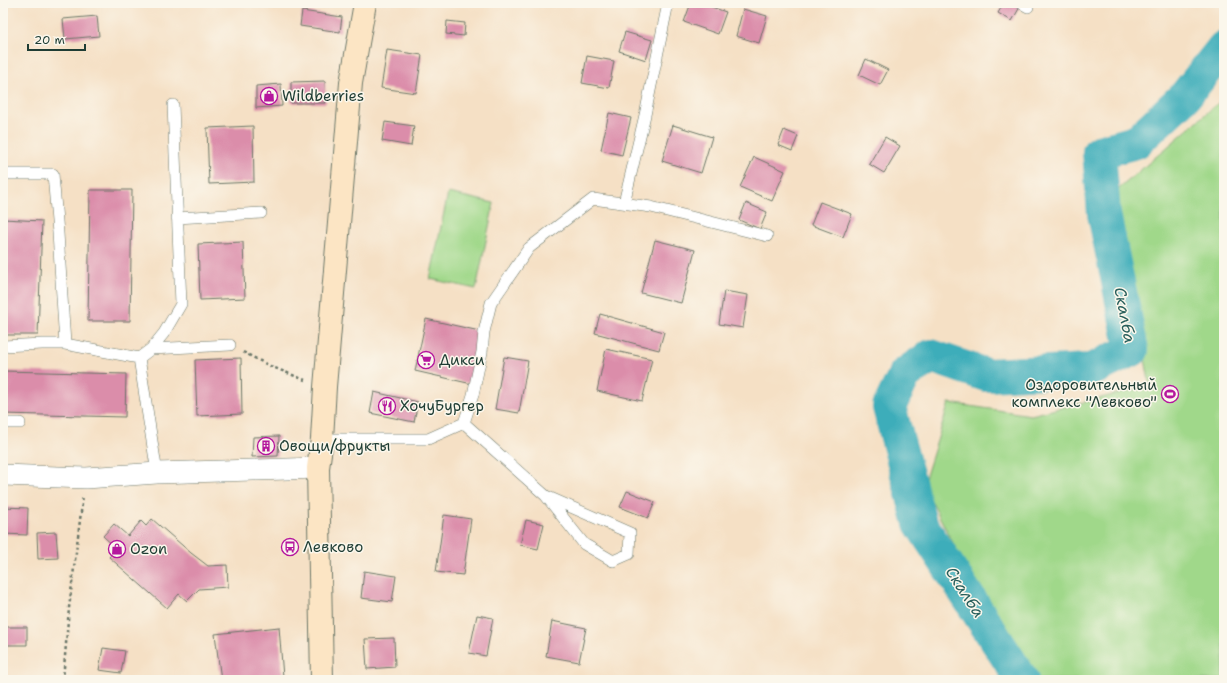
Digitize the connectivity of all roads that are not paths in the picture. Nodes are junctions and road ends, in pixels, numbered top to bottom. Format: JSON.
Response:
{"nodes":[{"id":1,"x":364,"y":3,"type":"edge"},
{"id":2,"x":668,"y":3,"type":"edge"},
{"id":3,"x":173,"y":106,"type":"dead end"},
{"id":4,"x":3,"y":174,"type":"edge"},
{"id":5,"x":624,"y":203,"type":"junction"},
{"id":6,"x":261,"y":214,"type":"dead end"},
{"id":7,"x":177,"y":218,"type":"junction"},
{"id":8,"x":767,"y":236,"type":"dead end"},
{"id":9,"x":65,"y":344,"type":"junction"},
{"id":10,"x":230,"y":345,"type":"road end"},
{"id":11,"x":3,"y":346,"type":"edge"},
{"id":12,"x":151,"y":349,"type":"junction"},
{"id":13,"x":139,"y":358,"type":"junction"},
{"id":14,"x":3,"y":423,"type":"edge"},
{"id":15,"x":464,"y":423,"type":"junction"},
{"id":16,"x":20,"y":424,"type":"dead end"},
{"id":17,"x":322,"y":439,"type":"junction"},
{"id":18,"x":318,"y":468,"type":"junction"},
{"id":19,"x":158,"y":474,"type":"junction"},
{"id":20,"x":3,"y":475,"type":"edge"},
{"id":21,"x":546,"y":496,"type":"junction"},
{"id":22,"x":322,"y":680,"type":"edge"}],
"edges":[{"from":1,"to":17,"type":"street"},
{"from":2,"to":5,"type":"lane"},
{"from":3,"to":7,"type":"lane"},
{"from":4,"to":9,"type":"lane"},
{"from":5,"to":8,"type":"lane"},
{"from":5,"to":15,"type":"lane"},
{"from":6,"to":7,"type":"lane"},
{"from":7,"to":12,"type":"lane"},
{"from":9,"to":11,"type":"lane"},
{"from":9,"to":13,"type":"lane"},
{"from":10,"to":12,"type":"lane"},
{"from":12,"to":13,"type":"lane"},
{"from":13,"to":19,"type":"lane"},
{"from":14,"to":16,"type":"lane"},
{"from":15,"to":17,"type":"lane"},
{"from":15,"to":21,"type":"lane"},
{"from":17,"to":18,"type":"street"},
{"from":18,"to":19,"type":"street"},
{"from":18,"to":22,"type":"street"},
{"from":19,"to":20,"type":"street"},
{"from":21,"to":21,"type":"lane"}]}
